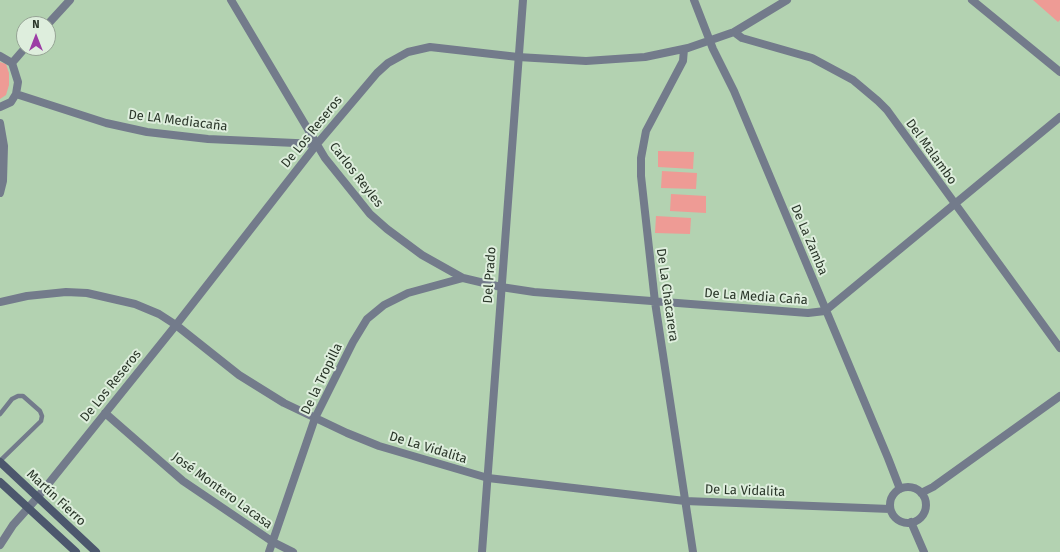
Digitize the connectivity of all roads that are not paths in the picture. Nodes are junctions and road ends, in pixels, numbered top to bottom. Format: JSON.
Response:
{"nodes":[{"id":1,"x":70,"y":0,"type":"edge"},
{"id":2,"x":231,"y":0,"type":"edge"},
{"id":3,"x":523,"y":0,"type":"edge"},
{"id":4,"x":694,"y":0,"type":"edge"},
{"id":5,"x":787,"y":0,"type":"edge"},
{"id":6,"x":972,"y":0,"type":"edge"},
{"id":7,"x":55,"y":16,"type":"edge"},
{"id":8,"x":734,"y":32,"type":"junction"},
{"id":9,"x":710,"y":41,"type":"junction"},
{"id":10,"x":684,"y":49,"type":"junction"},
{"id":11,"x":0,"y":56,"type":"edge"},
{"id":12,"x":18,"y":56,"type":"edge"},
{"id":13,"x":518,"y":58,"type":"junction"},
{"id":14,"x":12,"y":63,"type":"junction"},
{"id":15,"x":1060,"y":72,"type":"edge"},
{"id":16,"x":16,"y":94,"type":"junction"},
{"id":17,"x":0,"y":107,"type":"edge"},
{"id":18,"x":1060,"y":117,"type":"edge"},
{"id":19,"x":0,"y":122,"type":"edge"},
{"id":20,"x":317,"y":144,"type":"junction"},
{"id":21,"x":0,"y":193,"type":"edge"},
{"id":22,"x":955,"y":205,"type":"junction"},
{"id":23,"x":463,"y":278,"type":"junction"},
{"id":24,"x":500,"y":287,"type":"junction"},
{"id":25,"x":0,"y":302,"type":"edge"},
{"id":26,"x":655,"y":302,"type":"junction"},
{"id":27,"x":825,"y":311,"type":"junction"},
{"id":28,"x":176,"y":325,"type":"junction"},
{"id":29,"x":1060,"y":348,"type":"edge"},
{"id":30,"x":1060,"y":396,"type":"edge"},
{"id":31,"x":105,"y":413,"type":"junction"},
{"id":32,"x":0,"y":414,"type":"edge"},
{"id":33,"x":315,"y":418,"type":"junction"},
{"id":34,"x":0,"y":462,"type":"edge"},
{"id":35,"x":488,"y":478,"type":"junction"},
{"id":36,"x":0,"y":482,"type":"edge"},
{"id":37,"x":900,"y":489,"type":"junction"},
{"id":38,"x":921,"y":493,"type":"junction"},
{"id":39,"x":37,"y":498,"type":"junction"},
{"id":40,"x":685,"y":501,"type":"junction"},
{"id":41,"x":27,"y":508,"type":"junction"},
{"id":42,"x":890,"y":508,"type":"junction"},
{"id":43,"x":911,"y":522,"type":"junction"},
{"id":44,"x":272,"y":542,"type":"junction"},
{"id":45,"x":0,"y":545,"type":"edge"},
{"id":46,"x":76,"y":552,"type":"edge"},
{"id":47,"x":96,"y":552,"type":"edge"},
{"id":48,"x":269,"y":552,"type":"edge"},
{"id":49,"x":293,"y":552,"type":"edge"},
{"id":50,"x":482,"y":552,"type":"edge"},
{"id":51,"x":693,"y":552,"type":"edge"},
{"id":52,"x":924,"y":552,"type":"edge"}],
"edges":[{"from":1,"to":7,"type":"street"},
{"from":2,"to":20,"type":"street","name":"Carlos Reyles"},
{"from":3,"to":13,"type":"street","name":"Del Prado"},
{"from":4,"to":9,"type":"street","name":"De La Zamba"},
{"from":5,"to":8,"type":"street","name":"De Los Reseros"},
{"from":6,"to":15,"type":"street"},
{"from":8,"to":9,"type":"street","name":"De Los Reseros"},
{"from":8,"to":22,"type":"street","name":"Del Malambo"},
{"from":9,"to":10,"type":"street","name":"De Los Reseros"},
{"from":9,"to":27,"type":"street","name":"De La Zamba"},
{"from":10,"to":13,"type":"street","name":"De Los Reseros"},
{"from":10,"to":26,"type":"street","name":"De La Chacarera"},
{"from":11,"to":14,"type":"street"},
{"from":12,"to":14,"type":"street"},
{"from":13,"to":20,"type":"street","name":"De Los Reseros"},
{"from":13,"to":24,"type":"street","name":"Del Prado"},
{"from":14,"to":16,"type":"street"},
{"from":16,"to":17,"type":"street"},
{"from":16,"to":20,"type":"street","name":"De LA Mediacaña"},
{"from":18,"to":22,"type":"street","name":"De La Media Caña"},
{"from":19,"to":21,"type":"street"},
{"from":20,"to":23,"type":"street","name":"Carlos Reyles"},
{"from":20,"to":28,"type":"street","name":"De Los Reseros"},
{"from":22,"to":27,"type":"street","name":"De La Media Caña"},
{"from":22,"to":29,"type":"street","name":"Del Malambo"},
{"from":23,"to":24,"type":"street","name":"Carlos Reyles"},
{"from":23,"to":33,"type":"street","name":"De la Tropilla"},
{"from":24,"to":26,"type":"street","name":"De La Media Caña"},
{"from":24,"to":35,"type":"street","name":"Del Prado"},
{"from":25,"to":28,"type":"street","name":"De La Vidalita"},
{"from":26,"to":27,"type":"street","name":"De La Media Caña"},
{"from":26,"to":40,"type":"street","name":"De La Chacarera"},
{"from":27,"to":37,"type":"street","name":"De La Zamba"},
{"from":28,"to":31,"type":"street","name":"De Los Reseros"},
{"from":28,"to":33,"type":"street","name":"De La Vidalita"},
{"from":30,"to":38,"type":"street"},
{"from":31,"to":39,"type":"street","name":"De Los Reseros"},
{"from":31,"to":44,"type":"street","name":"José Montero Lacasa"},
{"from":32,"to":34,"type":"lane"},
{"from":33,"to":35,"type":"street","name":"De La Vidalita"},
{"from":33,"to":44,"type":"street","name":"De la Tropilla"},
{"from":34,"to":39,"type":"main road","name":"Martín Fierro"},
{"from":35,"to":40,"type":"street","name":"De La Vidalita"},
{"from":35,"to":50,"type":"street","name":"Del Prado"},
{"from":36,"to":41,"type":"main road","name":"Martín Fierro"},
{"from":37,"to":38,"type":"street"},
{"from":37,"to":42,"type":"street"},
{"from":38,"to":43,"type":"street"},
{"from":39,"to":41,"type":"street","name":"De Los Reseros"},
{"from":39,"to":47,"type":"main road","name":"Martín Fierro"},
{"from":40,"to":42,"type":"street","name":"De La Vidalita"},
{"from":40,"to":51,"type":"street","name":"De La Chacarera"},
{"from":41,"to":45,"type":"street","name":"De Los Reseros"},
{"from":41,"to":46,"type":"main road","name":"Martín Fierro"},
{"from":42,"to":43,"type":"street"},
{"from":43,"to":52,"type":"street"},
{"from":44,"to":48,"type":"street","name":"De la Tropilla"},
{"from":44,"to":49,"type":"street","name":"José Montero Lacasa"}]}
